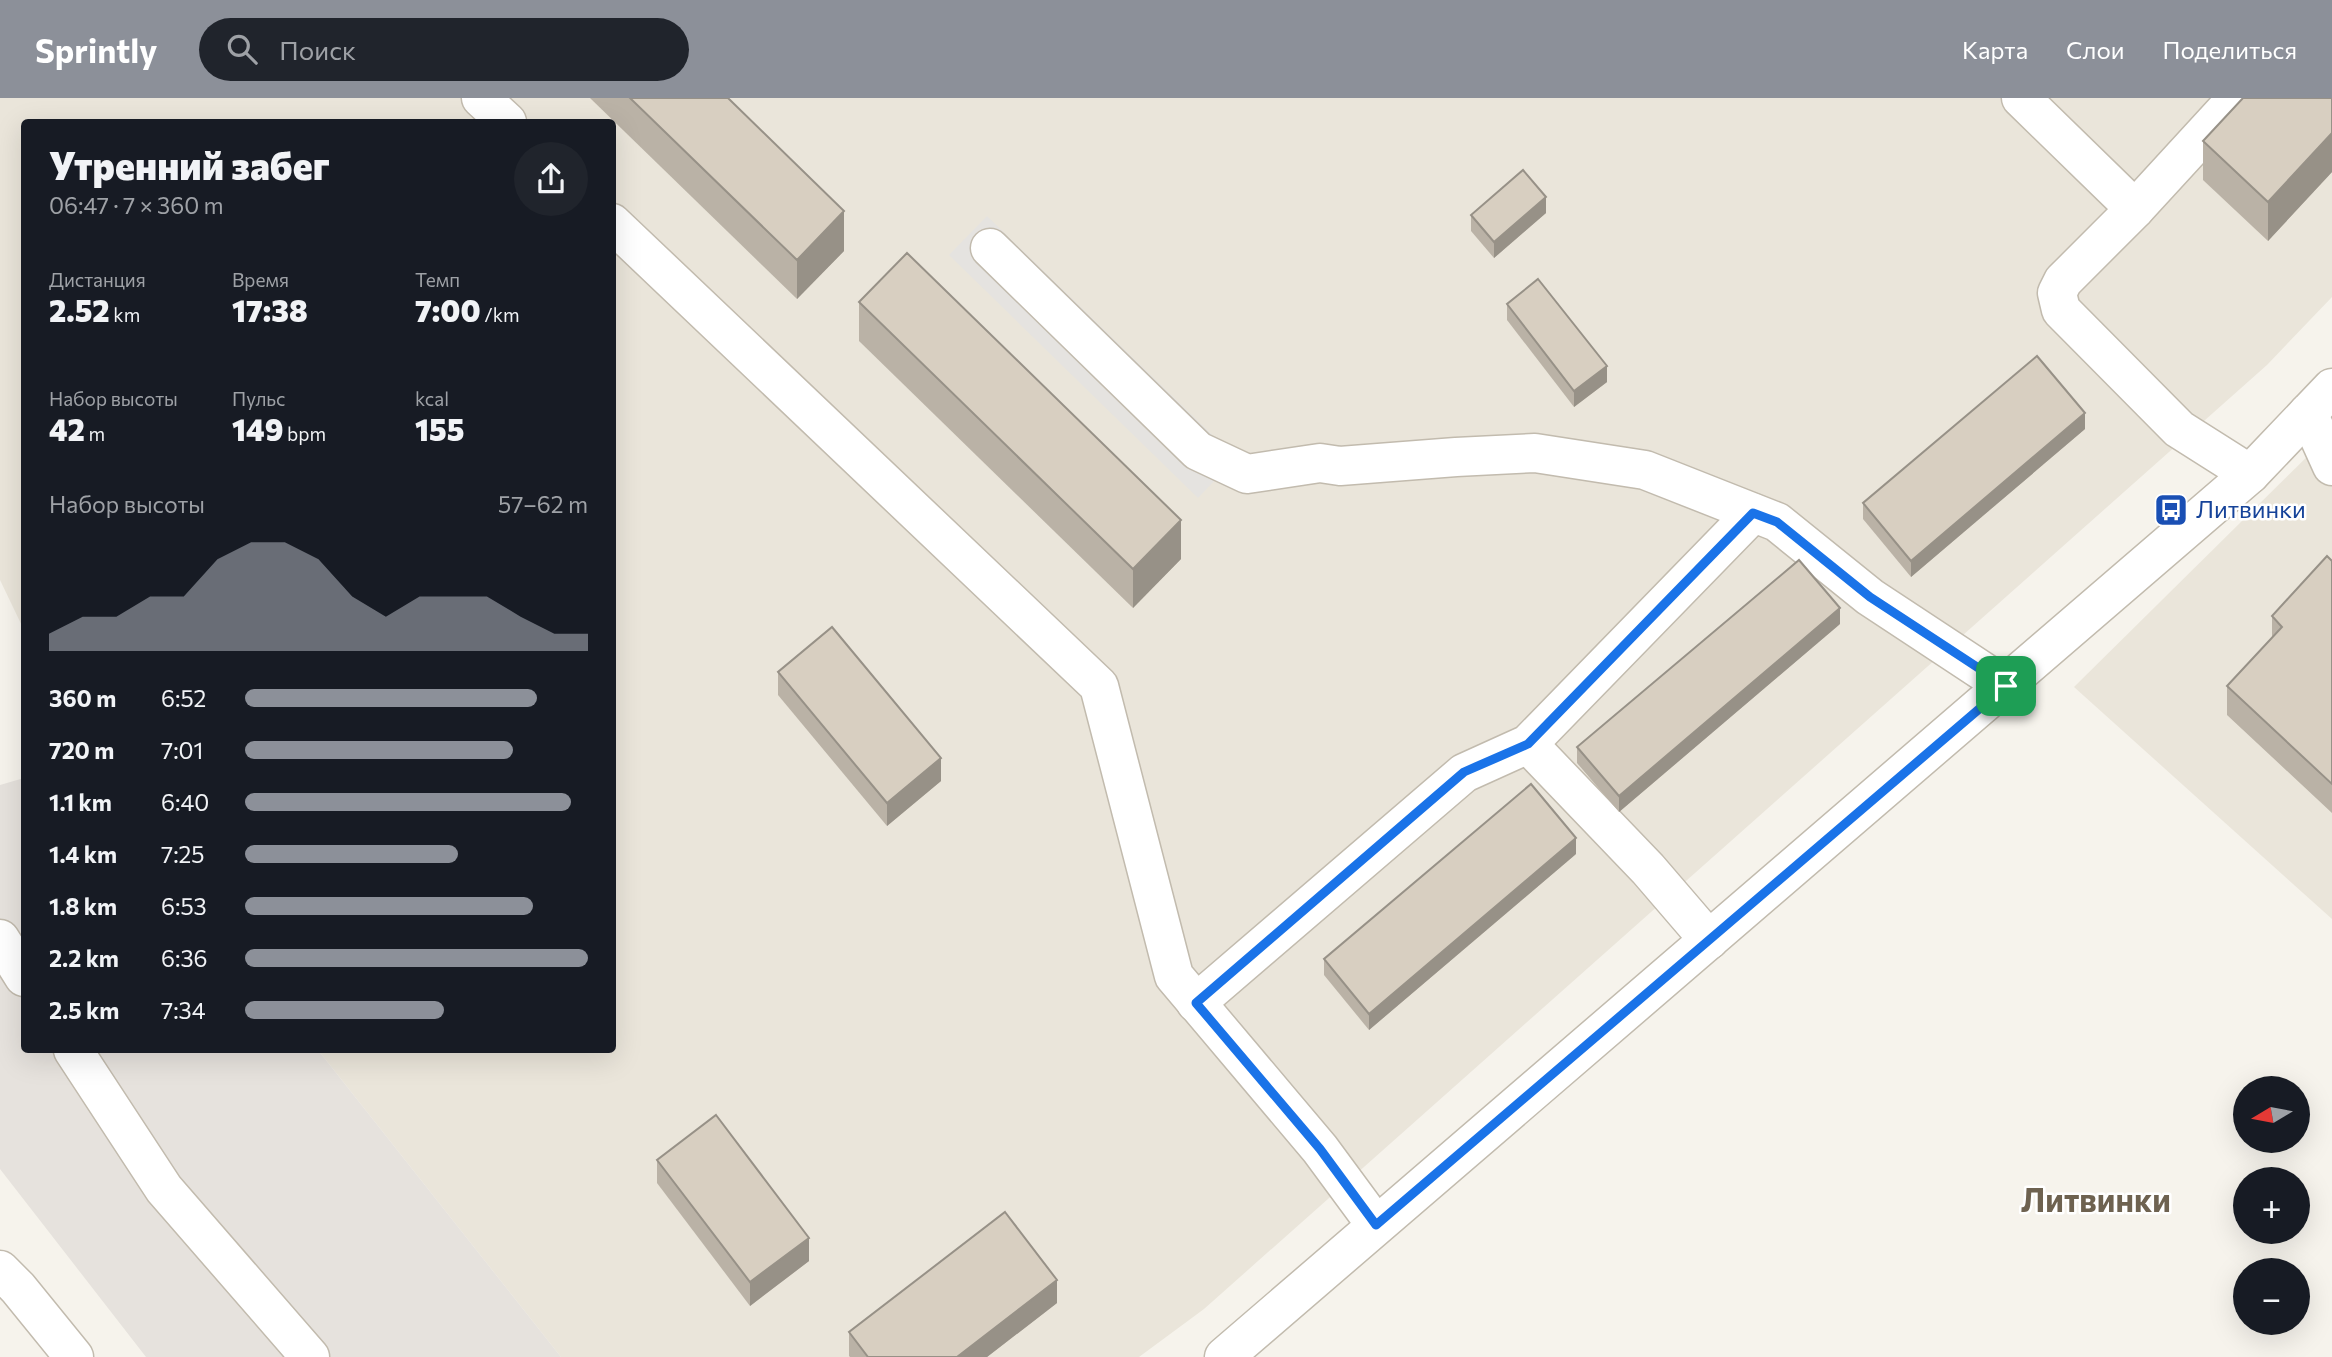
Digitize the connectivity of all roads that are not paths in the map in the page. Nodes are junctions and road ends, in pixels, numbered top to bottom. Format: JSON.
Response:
{"nodes":[{"id":1,"x":481,"y":98,"type":"edge"},
{"id":2,"x":2021,"y":98,"type":"edge"},
{"id":3,"x":2237,"y":98,"type":"edge"},
{"id":4,"x":504,"y":119,"type":"edge"},
{"id":5,"x":2135,"y":209,"type":"junction"},
{"id":6,"x":616,"y":227,"type":"edge"},
{"id":7,"x":990,"y":247,"type":"dead end"},
{"id":8,"x":2320,"y":400,"type":"edge"},
{"id":9,"x":2332,"y":466,"type":"edge"},
{"id":10,"x":2250,"y":474,"type":"junction"},
{"id":11,"x":1753,"y":513,"type":"junction"},
{"id":12,"x":2006,"y":686,"type":"junction"},
{"id":13,"x":1528,"y":744,"type":"junction"},
{"id":14,"x":0,"y":939,"type":"edge"},
{"id":15,"x":1709,"y":940,"type":"junction"},
{"id":16,"x":21,"y":971,"type":"edge"},
{"id":17,"x":1196,"y":1003,"type":"junction"},
{"id":18,"x":75,"y":1053,"type":"edge"},
{"id":19,"x":1376,"y":1225,"type":"junction"},
{"id":20,"x":0,"y":1270,"type":"edge"},
{"id":21,"x":74,"y":1357,"type":"edge"},
{"id":22,"x":310,"y":1357,"type":"edge"},
{"id":23,"x":1224,"y":1357,"type":"edge"}],
"edges":[{"from":1,"to":4,"type":"street"},
{"from":2,"to":5,"type":"street"},
{"from":3,"to":5,"type":"street"},
{"from":5,"to":10,"type":"street"},
{"from":6,"to":17,"type":"street"},
{"from":7,"to":11,"type":"street"},
{"from":8,"to":9,"type":"street"},
{"from":8,"to":10,"type":"street"},
{"from":10,"to":12,"type":"street"},
{"from":11,"to":12,"type":"street"},
{"from":11,"to":13,"type":"street"},
{"from":12,"to":15,"type":"street"},
{"from":13,"to":15,"type":"street"},
{"from":13,"to":17,"type":"street"},
{"from":14,"to":16,"type":"street"},
{"from":15,"to":19,"type":"street"},
{"from":17,"to":19,"type":"street"},
{"from":18,"to":22,"type":"street"},
{"from":19,"to":23,"type":"street"},
{"from":20,"to":21,"type":"street"}]}
